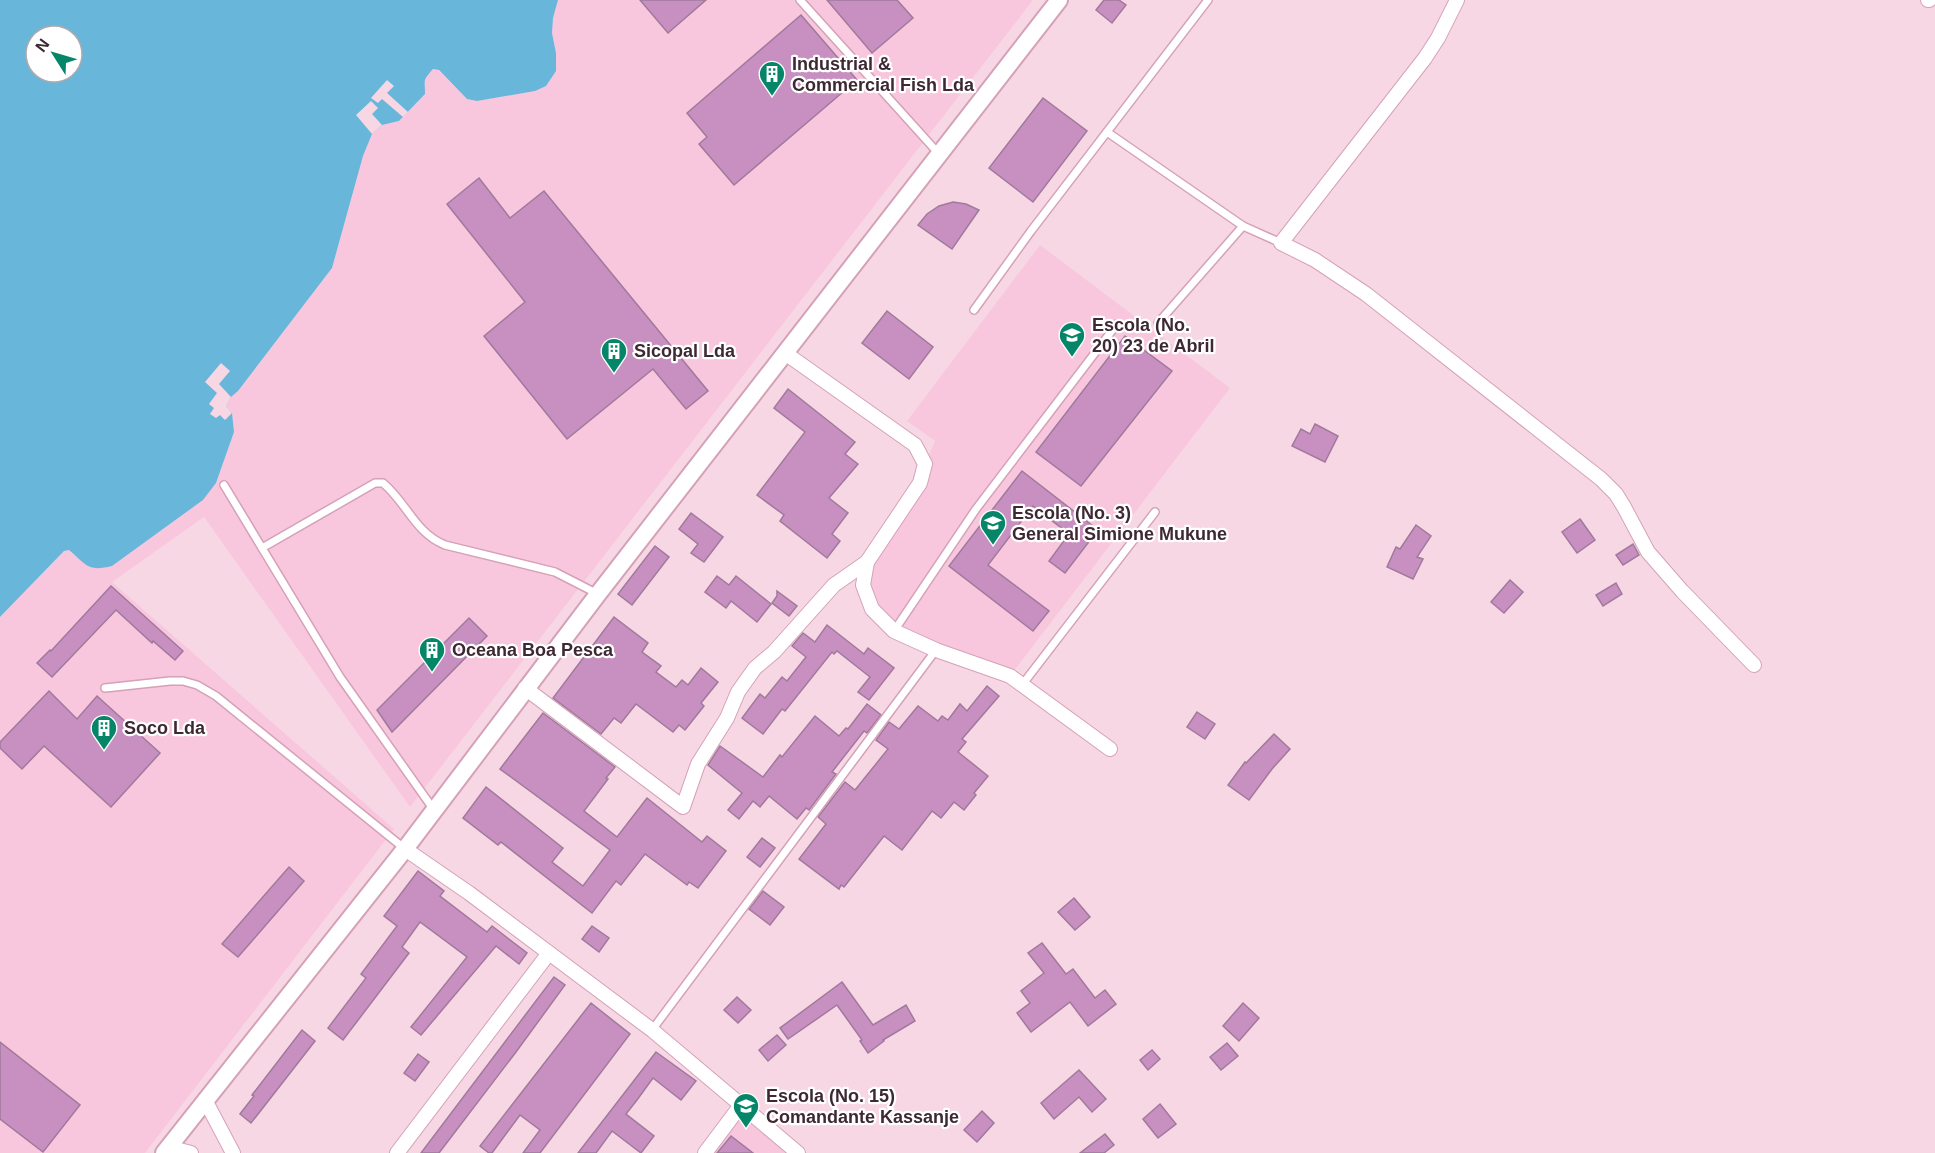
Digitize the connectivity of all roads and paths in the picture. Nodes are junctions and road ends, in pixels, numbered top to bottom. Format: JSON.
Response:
{"nodes":[{"id":1,"x":800,"y":0,"type":"edge"},
{"id":2,"x":1059,"y":0,"type":"edge"},
{"id":3,"x":1208,"y":0,"type":"edge"},
{"id":4,"x":1457,"y":0,"type":"edge"},
{"id":5,"x":1107,"y":132,"type":"junction"},
{"id":6,"x":939,"y":154,"type":"junction"},
{"id":7,"x":1243,"y":226,"type":"junction"},
{"id":8,"x":1281,"y":243,"type":"junction"},
{"id":9,"x":974,"y":310,"type":"dead end"},
{"id":10,"x":1158,"y":322,"type":"dead end"},
{"id":11,"x":1117,"y":324,"type":"dead end"},
{"id":12,"x":785,"y":353,"type":"junction"},
{"id":13,"x":224,"y":485,"type":"dead end"},
{"id":14,"x":1155,"y":512,"type":"dead end"},
{"id":15,"x":262,"y":548,"type":"junction"},
{"id":16,"x":867,"y":562,"type":"junction"},
{"id":17,"x":598,"y":594,"type":"junction"},
{"id":18,"x":894,"y":631,"type":"junction"},
{"id":19,"x":936,"y":650,"type":"junction"},
{"id":20,"x":1754,"y":664,"type":"dead end"},
{"id":21,"x":1022,"y":685,"type":"junction"},
{"id":22,"x":105,"y":688,"type":"dead end"},
{"id":23,"x":525,"y":688,"type":"junction"},
{"id":24,"x":1110,"y":749,"type":"dead end"},
{"id":25,"x":434,"y":810,"type":"junction"},
{"id":26,"x":405,"y":849,"type":"junction"},
{"id":27,"x":549,"y":953,"type":"junction"},
{"id":28,"x":652,"y":1030,"type":"junction"},
{"id":29,"x":205,"y":1100,"type":"junction"},
{"id":30,"x":741,"y":1105,"type":"junction"},
{"id":31,"x":166,"y":1150,"type":"edge"},
{"id":32,"x":191,"y":1153,"type":"edge"},
{"id":33,"x":233,"y":1153,"type":"edge"},
{"id":34,"x":397,"y":1153,"type":"edge"},
{"id":35,"x":705,"y":1153,"type":"edge"},
{"id":36,"x":798,"y":1153,"type":"edge"}],
"edges":[{"from":1,"to":6,"type":"lane"},
{"from":2,"to":6,"type":"street"},
{"from":3,"to":5,"type":"lane"},
{"from":4,"to":8,"type":"street"},
{"from":5,"to":7,"type":"lane"},
{"from":5,"to":9,"type":"lane"},
{"from":6,"to":12,"type":"street"},
{"from":7,"to":8,"type":"lane"},
{"from":7,"to":10,"type":"lane"},
{"from":8,"to":20,"type":"street"},
{"from":11,"to":18,"type":"lane"},
{"from":12,"to":16,"type":"street"},
{"from":12,"to":17,"type":"street"},
{"from":13,"to":15,"type":"lane"},
{"from":14,"to":21,"type":"lane"},
{"from":15,"to":17,"type":"lane"},
{"from":15,"to":25,"type":"lane"},
{"from":16,"to":18,"type":"street"},
{"from":16,"to":23,"type":"street"},
{"from":17,"to":23,"type":"street"},
{"from":18,"to":19,"type":"street"},
{"from":19,"to":21,"type":"street"},
{"from":19,"to":28,"type":"lane"},
{"from":21,"to":24,"type":"street"},
{"from":22,"to":26,"type":"lane"},
{"from":23,"to":25,"type":"street"},
{"from":25,"to":26,"type":"street"},
{"from":26,"to":27,"type":"street"},
{"from":26,"to":29,"type":"street"},
{"from":27,"to":28,"type":"street"},
{"from":27,"to":34,"type":"street"},
{"from":28,"to":30,"type":"street"},
{"from":29,"to":31,"type":"street"},
{"from":29,"to":33,"type":"street"},
{"from":30,"to":35,"type":"street"},
{"from":30,"to":36,"type":"street"},
{"from":31,"to":32,"type":"street"}]}
